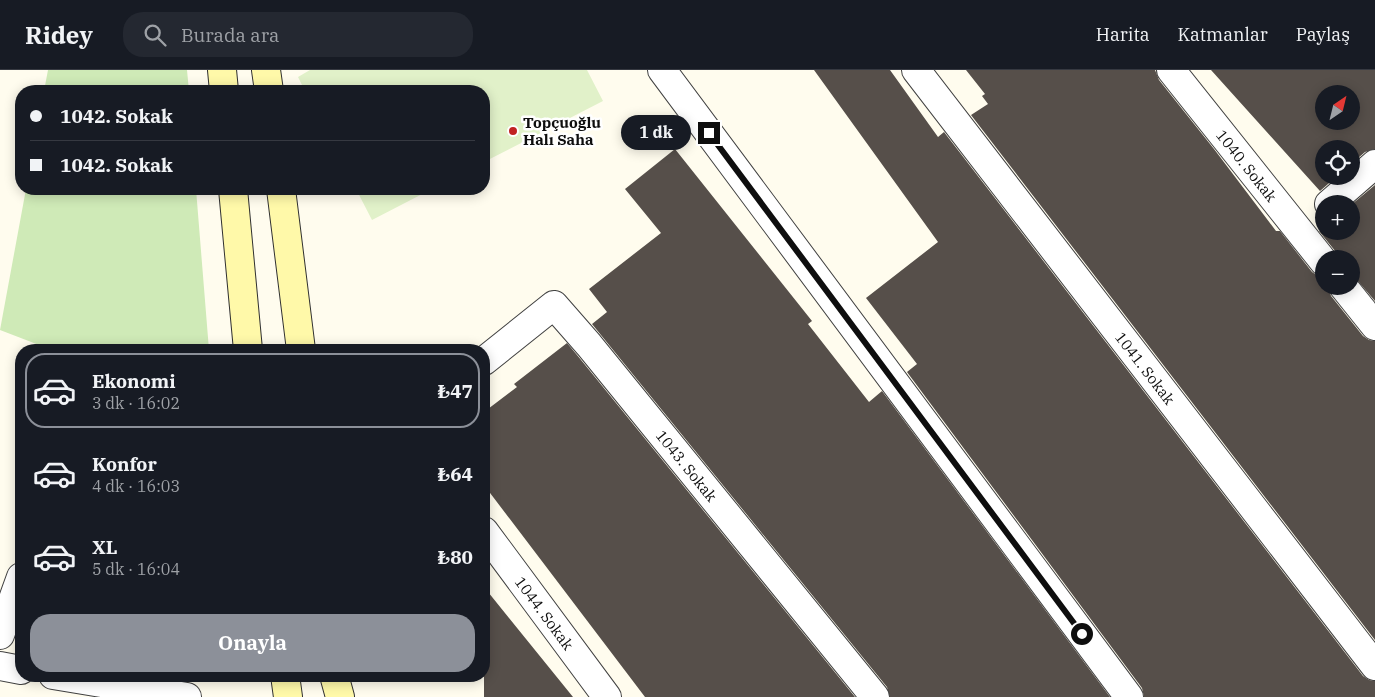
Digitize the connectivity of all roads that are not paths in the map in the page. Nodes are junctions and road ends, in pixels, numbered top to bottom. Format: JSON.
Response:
{"nodes":[{"id":1,"x":222,"y":70,"type":"edge"},
{"id":2,"x":266,"y":70,"type":"edge"},
{"id":3,"x":662,"y":70,"type":"edge"},
{"id":4,"x":916,"y":70,"type":"edge"},
{"id":5,"x":1171,"y":70,"type":"edge"},
{"id":6,"x":223,"y":85,"type":"edge"},
{"id":7,"x":268,"y":85,"type":"edge"},
{"id":8,"x":1375,"y":164,"type":"edge"},
{"id":9,"x":234,"y":195,"type":"edge"},
{"id":10,"x":282,"y":195,"type":"edge"},
{"id":11,"x":1339,"y":195,"type":"edge"},
{"id":12,"x":1315,"y":216,"type":"edge"},
{"id":13,"x":1298,"y":230,"type":"junction"},
{"id":14,"x":1315,"y":251,"type":"edge"},
{"id":15,"x":1350,"y":295,"type":"edge"},
{"id":16,"x":1375,"y":326,"type":"edge"},
{"id":17,"x":247,"y":344,"type":"edge"},
{"id":18,"x":300,"y":344,"type":"edge"},
{"id":19,"x":490,"y":356,"type":"edge"},
{"id":20,"x":490,"y":538,"type":"edge"},
{"id":21,"x":15,"y":594,"type":"edge"},
{"id":22,"x":0,"y":635,"type":"edge"},
{"id":23,"x":0,"y":666,"type":"edge"},
{"id":24,"x":1375,"y":666,"type":"edge"},
{"id":25,"x":15,"y":669,"type":"edge"},
{"id":26,"x":96,"y":682,"type":"edge"},
{"id":27,"x":286,"y":682,"type":"edge"},
{"id":28,"x":336,"y":682,"type":"edge"},
{"id":29,"x":187,"y":697,"type":"edge"},
{"id":30,"x":288,"y":697,"type":"edge"},
{"id":31,"x":340,"y":697,"type":"edge"},
{"id":32,"x":607,"y":697,"type":"edge"},
{"id":33,"x":875,"y":697,"type":"edge"},
{"id":34,"x":1129,"y":697,"type":"edge"}],
"edges":[{"from":1,"to":6,"type":"main road"},
{"from":2,"to":7,"type":"main road"},
{"from":3,"to":34,"type":"street"},
{"from":4,"to":24,"type":"street","name":"1041. Sokak"},
{"from":5,"to":13,"type":"street","name":"1040. Sokak"},
{"from":8,"to":11,"type":"street"},
{"from":9,"to":17,"type":"main road"},
{"from":10,"to":18,"type":"main road"},
{"from":12,"to":13,"type":"street"},
{"from":13,"to":14,"type":"street","name":"1040. Sokak"},
{"from":15,"to":16,"type":"street"},
{"from":19,"to":33,"type":"street","name":"1043. Sokak"},
{"from":20,"to":32,"type":"street","name":"1044. Sokak"},
{"from":21,"to":22,"type":"street"},
{"from":23,"to":25,"type":"street"},
{"from":26,"to":29,"type":"street"},
{"from":27,"to":30,"type":"main road"},
{"from":28,"to":31,"type":"main road"}]}
